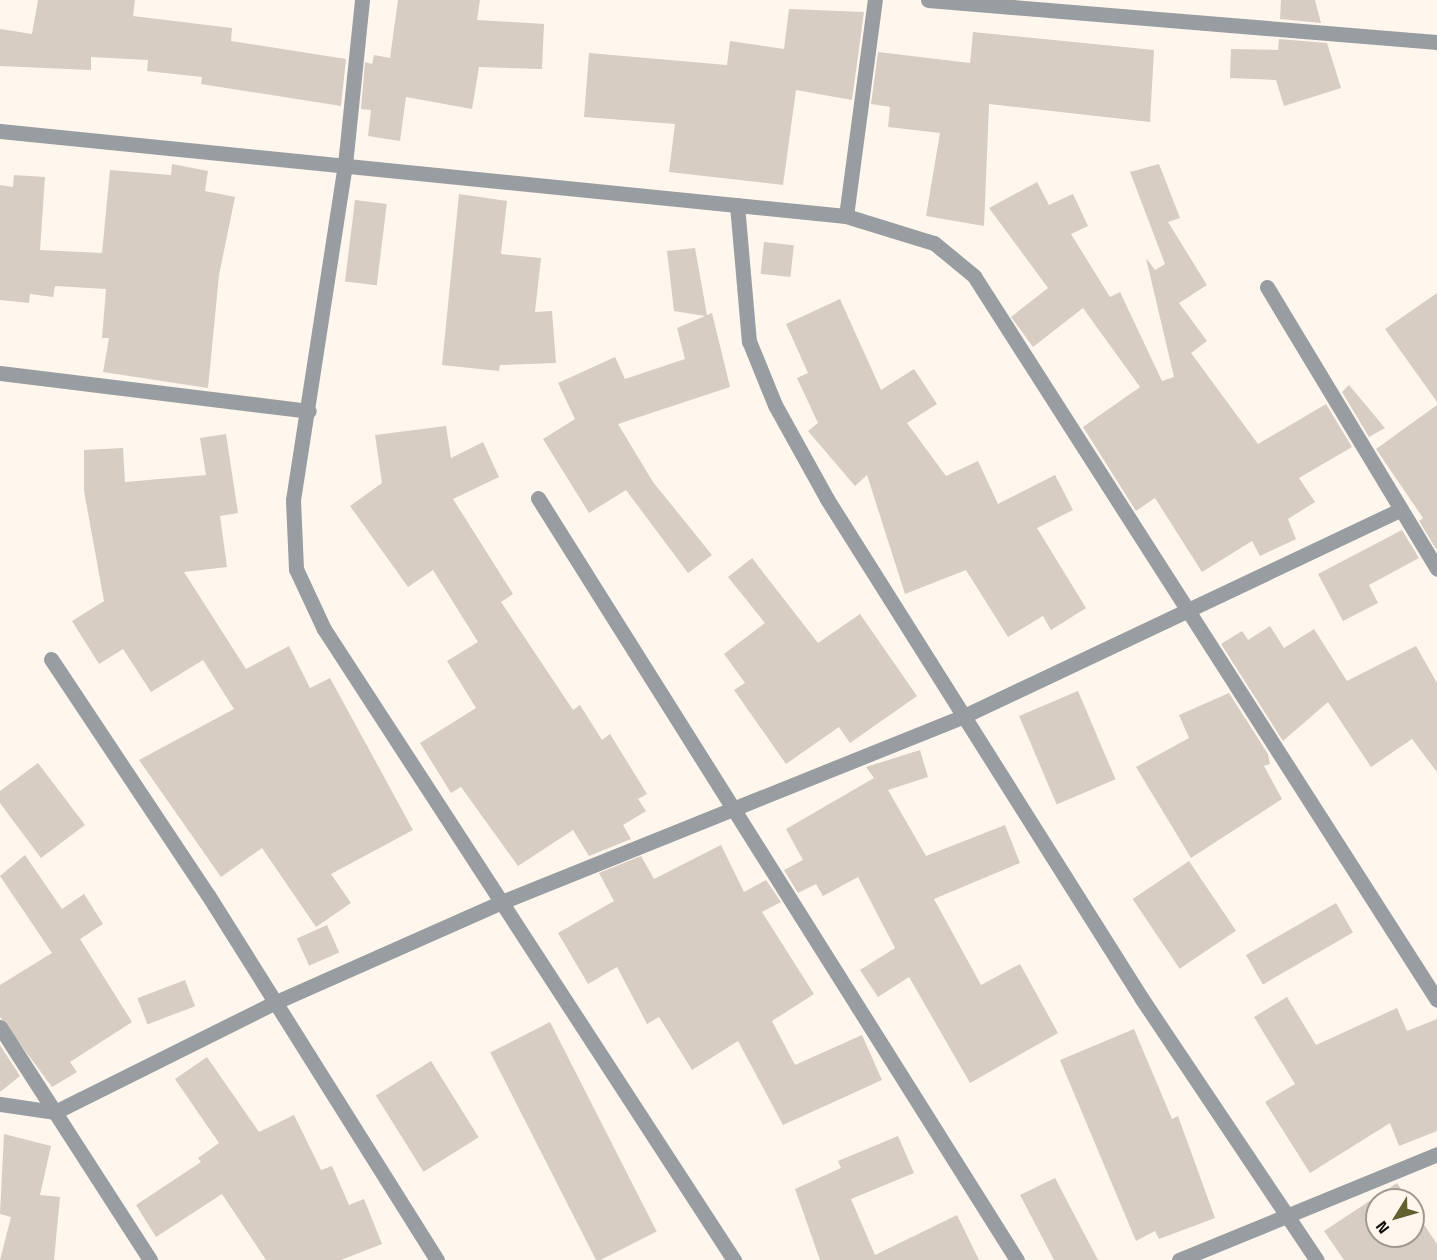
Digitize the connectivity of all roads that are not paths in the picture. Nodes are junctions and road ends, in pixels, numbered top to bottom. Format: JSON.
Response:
{"nodes":[{"id":1,"x":362,"y":0,"type":"edge"},
{"id":2,"x":875,"y":0,"type":"edge"},
{"id":3,"x":928,"y":0,"type":"edge"},
{"id":4,"x":1437,"y":42,"type":"edge"},
{"id":5,"x":0,"y":131,"type":"edge"},
{"id":6,"x":345,"y":164,"type":"junction"},
{"id":7,"x":737,"y":204,"type":"junction"},
{"id":8,"x":846,"y":216,"type":"junction"},
{"id":9,"x":1267,"y":287,"type":"dead end"},
{"id":10,"x":0,"y":373,"type":"edge"},
{"id":11,"x":309,"y":411,"type":"junction"},
{"id":12,"x":538,"y":498,"type":"dead end"},
{"id":13,"x":1399,"y":510,"type":"junction"},
{"id":14,"x":1437,"y":569,"type":"edge"},
{"id":15,"x":1185,"y":613,"type":"junction"},
{"id":16,"x":51,"y":659,"type":"dead end"},
{"id":17,"x":966,"y":715,"type":"junction"},
{"id":18,"x":730,"y":810,"type":"junction"},
{"id":19,"x":504,"y":901,"type":"junction"},
{"id":20,"x":1437,"y":1000,"type":"edge"},
{"id":21,"x":276,"y":1002,"type":"junction"},
{"id":22,"x":0,"y":1027,"type":"edge"},
{"id":23,"x":0,"y":1104,"type":"edge"},
{"id":24,"x":55,"y":1112,"type":"junction"},
{"id":25,"x":1437,"y":1154,"type":"edge"},
{"id":26,"x":1289,"y":1217,"type":"junction"},
{"id":27,"x":150,"y":1260,"type":"edge"},
{"id":28,"x":437,"y":1260,"type":"edge"},
{"id":29,"x":734,"y":1260,"type":"edge"},
{"id":30,"x":1017,"y":1260,"type":"edge"},
{"id":31,"x":1179,"y":1260,"type":"edge"},
{"id":32,"x":1317,"y":1260,"type":"edge"}],
"edges":[{"from":1,"to":6,"type":"street"},
{"from":2,"to":8,"type":"street"},
{"from":3,"to":4,"type":"street"},
{"from":5,"to":6,"type":"street"},
{"from":6,"to":7,"type":"street"},
{"from":6,"to":11,"type":"street"},
{"from":7,"to":8,"type":"street"},
{"from":7,"to":17,"type":"street"},
{"from":8,"to":15,"type":"street"},
{"from":9,"to":13,"type":"street"},
{"from":10,"to":11,"type":"street"},
{"from":11,"to":19,"type":"street"},
{"from":12,"to":18,"type":"street"},
{"from":13,"to":14,"type":"street"},
{"from":13,"to":15,"type":"street"},
{"from":15,"to":17,"type":"street"},
{"from":15,"to":20,"type":"street"},
{"from":16,"to":21,"type":"street"},
{"from":17,"to":18,"type":"street"},
{"from":17,"to":26,"type":"street"},
{"from":18,"to":19,"type":"street"},
{"from":18,"to":30,"type":"street"},
{"from":19,"to":21,"type":"street"},
{"from":19,"to":29,"type":"street"},
{"from":21,"to":24,"type":"street"},
{"from":21,"to":28,"type":"street"},
{"from":22,"to":24,"type":"street"},
{"from":23,"to":24,"type":"street"},
{"from":24,"to":27,"type":"street"},
{"from":25,"to":26,"type":"street"},
{"from":26,"to":31,"type":"street"},
{"from":26,"to":32,"type":"street"}]}
